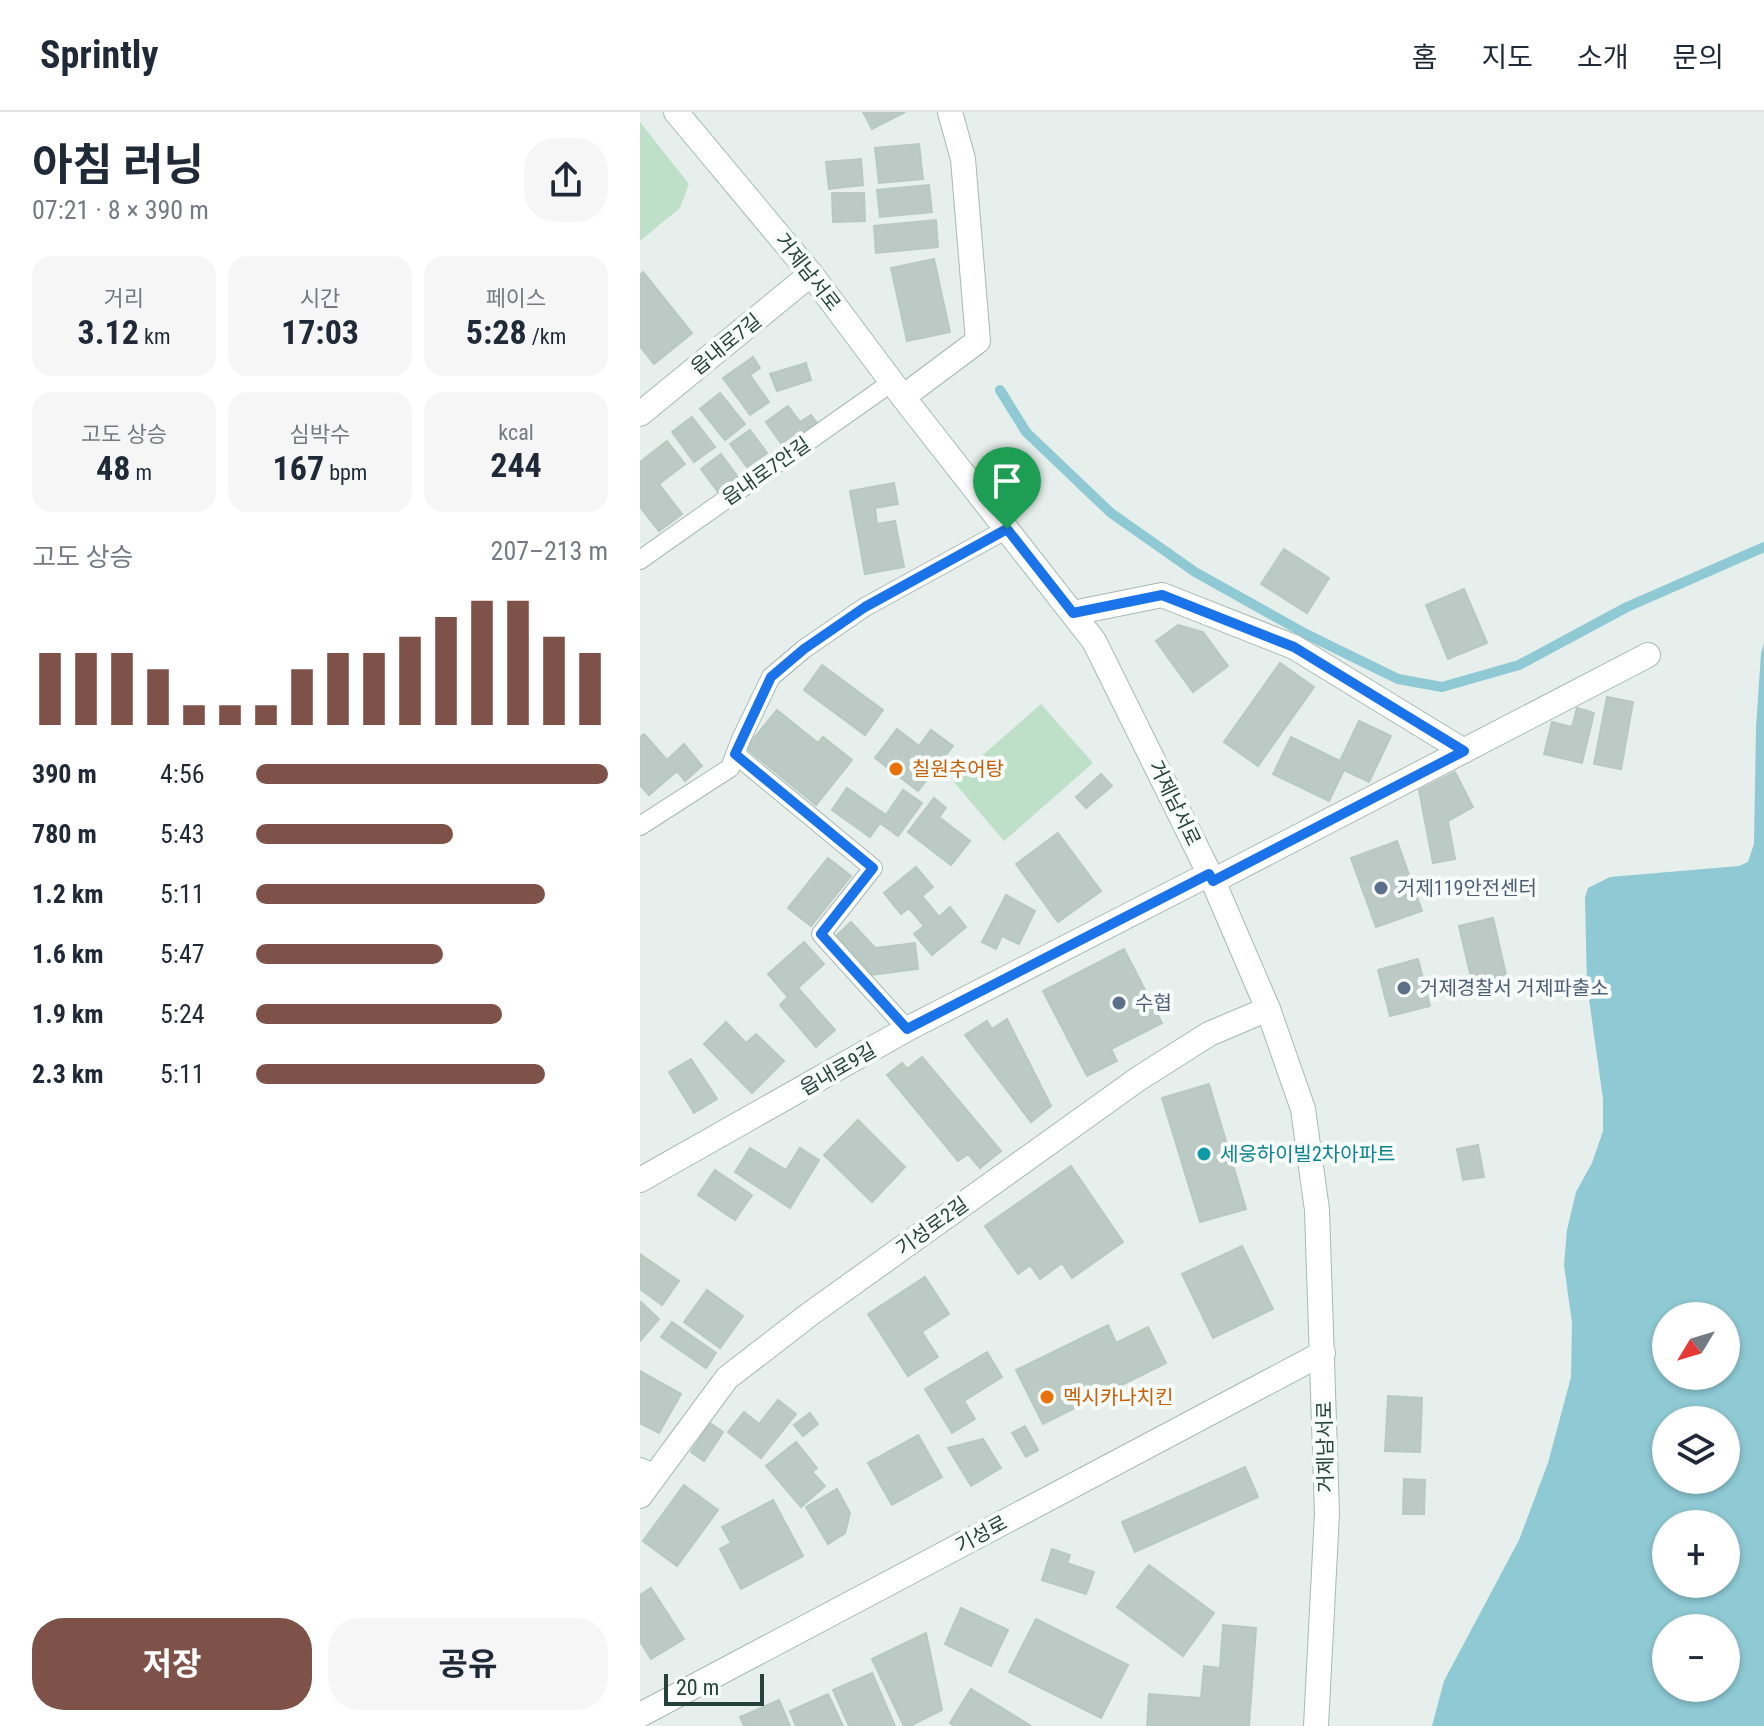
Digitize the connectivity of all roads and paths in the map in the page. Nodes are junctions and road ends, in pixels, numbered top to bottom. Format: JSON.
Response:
{"nodes":[{"id":1,"x":676,"y":112,"type":"edge"},
{"id":2,"x":950,"y":112,"type":"edge"},
{"id":3,"x":811,"y":274,"type":"junction"},
{"id":4,"x":897,"y":390,"type":"junction"},
{"id":5,"x":640,"y":414,"type":"edge"},
{"id":6,"x":1007,"y":529,"type":"junction"},
{"id":7,"x":640,"y":560,"type":"edge"},
{"id":8,"x":1073,"y":613,"type":"junction"},
{"id":9,"x":1648,"y":655,"type":"dead end"},
{"id":10,"x":1464,"y":751,"type":"junction"},
{"id":11,"x":735,"y":754,"type":"junction"},
{"id":12,"x":640,"y":826,"type":"edge"},
{"id":13,"x":1211,"y":878,"type":"junction"},
{"id":14,"x":1268,"y":1009,"type":"junction"},
{"id":15,"x":907,"y":1029,"type":"junction"},
{"id":16,"x":640,"y":1180,"type":"edge"},
{"id":17,"x":1323,"y":1353,"type":"junction"},
{"id":18,"x":648,"y":1471,"type":"edge"},
{"id":19,"x":640,"y":1496,"type":"edge"},
{"id":20,"x":640,"y":1715,"type":"edge"},
{"id":21,"x":1316,"y":1726,"type":"edge"}],
"edges":[{"from":1,"to":3,"type":"street","name":"거제남서로"},
{"from":2,"to":4,"type":"street"},
{"from":3,"to":4,"type":"street","name":"거제남서로"},
{"from":3,"to":5,"type":"street","name":"읍내로7길"},
{"from":4,"to":6,"type":"street","name":"거제남서로"},
{"from":4,"to":7,"type":"lane","name":"읍내로7안길"},
{"from":6,"to":8,"type":"street","name":"거제남서로"},
{"from":6,"to":11,"type":"lane"},
{"from":8,"to":10,"type":"street"},
{"from":8,"to":13,"type":"street","name":"거제남서로"},
{"from":9,"to":10,"type":"street","name":"읍내로9길"},
{"from":10,"to":13,"type":"street","name":"읍내로9길"},
{"from":11,"to":12,"type":"lane"},
{"from":11,"to":15,"type":"lane"},
{"from":13,"to":14,"type":"street","name":"거제남서로"},
{"from":13,"to":15,"type":"street","name":"읍내로9길"},
{"from":14,"to":17,"type":"street","name":"거제남서로"},
{"from":14,"to":18,"type":"street","name":"기성로2길"},
{"from":15,"to":16,"type":"street","name":"읍내로9길"},
{"from":17,"to":20,"type":"street","name":"기성로"},
{"from":17,"to":21,"type":"street","name":"거제남서로"},
{"from":18,"to":19,"type":"street","name":"기성로2길"}]}
